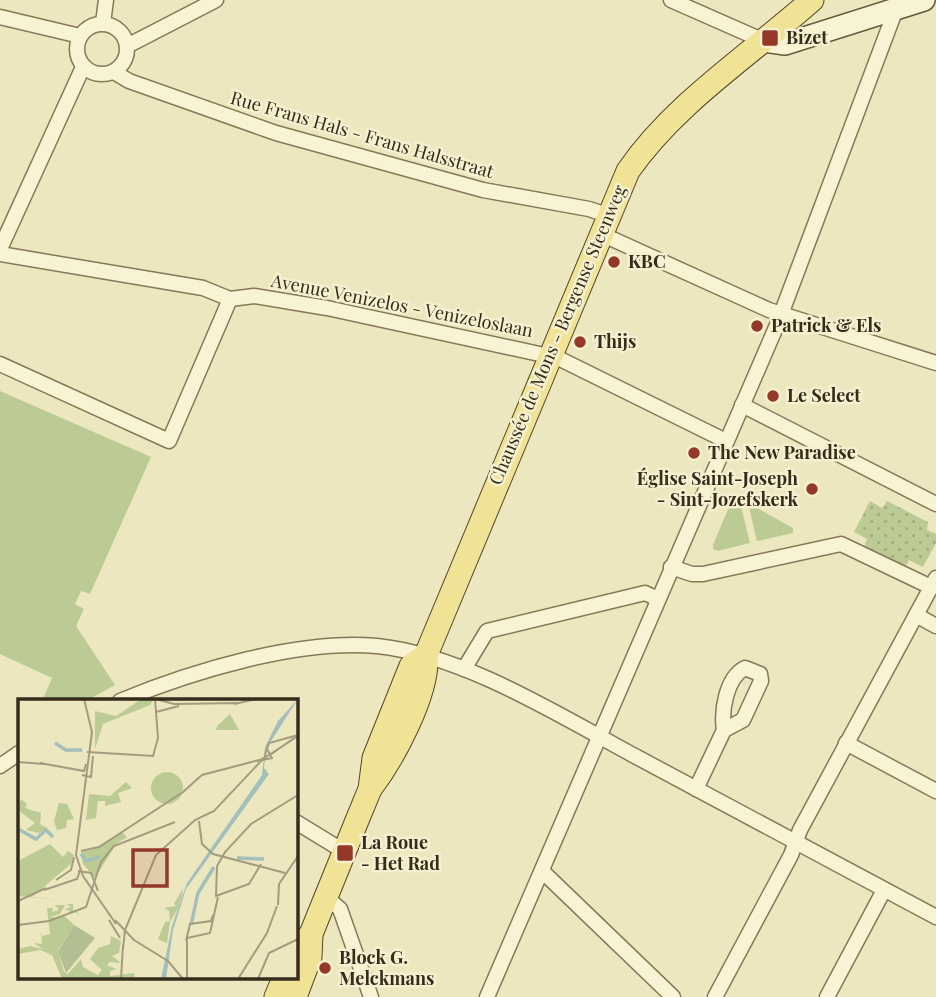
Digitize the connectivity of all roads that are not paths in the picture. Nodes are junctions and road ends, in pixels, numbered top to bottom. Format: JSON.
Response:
{"nodes":[{"id":1,"x":106,"y":0,"type":"edge"},
{"id":2,"x":216,"y":0,"type":"edge"},
{"id":3,"x":671,"y":0,"type":"edge"},
{"id":4,"x":811,"y":0,"type":"edge"},
{"id":5,"x":924,"y":0,"type":"edge"},
{"id":6,"x":896,"y":9,"type":"junction"},
{"id":7,"x":0,"y":17,"type":"edge"},
{"id":8,"x":103,"y":23,"type":"junction"},
{"id":9,"x":80,"y":36,"type":"junction"},
{"id":10,"x":764,"y":41,"type":"junction"},
{"id":11,"x":127,"y":46,"type":"junction"},
{"id":12,"x":83,"y":67,"type":"junction"},
{"id":13,"x":114,"y":72,"type":"junction"},
{"id":14,"x":603,"y":224,"type":"junction"},
{"id":15,"x":0,"y":251,"type":"edge"},
{"id":16,"x":230,"y":299,"type":"junction"},
{"id":17,"x":781,"y":314,"type":"junction"},
{"id":18,"x":549,"y":356,"type":"junction"},
{"id":19,"x":936,"y":363,"type":"edge"},
{"id":20,"x":0,"y":364,"type":"edge"},
{"id":21,"x":742,"y":405,"type":"junction"},
{"id":22,"x":726,"y":441,"type":"junction"},
{"id":23,"x":936,"y":504,"type":"edge"},
{"id":24,"x":671,"y":566,"type":"junction"},
{"id":25,"x":934,"y":582,"type":"edge"},
{"id":26,"x":658,"y":599,"type":"junction"},
{"id":27,"x":916,"y":615,"type":"junction"},
{"id":28,"x":936,"y":626,"type":"edge"},
{"id":29,"x":426,"y":654,"type":"junction"},
{"id":30,"x":464,"y":668,"type":"junction"},
{"id":31,"x":128,"y":699,"type":"edge"},
{"id":32,"x":724,"y":730,"type":"dead end"},
{"id":33,"x":599,"y":737,"type":"junction"},
{"id":34,"x":846,"y":743,"type":"junction"},
{"id":35,"x":18,"y":754,"type":"edge"},
{"id":36,"x":0,"y":766,"type":"edge"},
{"id":37,"x":696,"y":789,"type":"junction"},
{"id":38,"x":936,"y":791,"type":"edge"},
{"id":39,"x":298,"y":823,"type":"edge"},
{"id":40,"x":796,"y":842,"type":"junction"},
{"id":41,"x":345,"y":852,"type":"junction"},
{"id":42,"x":542,"y":871,"type":"junction"},
{"id":43,"x":884,"y":890,"type":"junction"},
{"id":44,"x":326,"y":897,"type":"junction"},
{"id":45,"x":936,"y":917,"type":"edge"},
{"id":46,"x":303,"y":943,"type":"edge"},
{"id":47,"x":284,"y":979,"type":"edge"},
{"id":48,"x":276,"y":997,"type":"edge"},
{"id":49,"x":295,"y":997,"type":"edge"},
{"id":50,"x":371,"y":997,"type":"edge"},
{"id":51,"x":487,"y":997,"type":"edge"},
{"id":52,"x":673,"y":997,"type":"edge"},
{"id":53,"x":715,"y":997,"type":"edge"},
{"id":54,"x":827,"y":997,"type":"edge"}],
"edges":[{"from":1,"to":8,"type":"street"},
{"from":2,"to":11,"type":"street"},
{"from":3,"to":10,"type":"street"},
{"from":4,"to":10,"type":"main road","name":"Chaussée de Mons - Bergense Steenweg"},
{"from":5,"to":6,"type":"street"},
{"from":6,"to":10,"type":"street"},
{"from":6,"to":17,"type":"street"},
{"from":7,"to":9,"type":"street"},
{"from":8,"to":9,"type":"street"},
{"from":8,"to":11,"type":"street"},
{"from":9,"to":12,"type":"street"},
{"from":10,"to":14,"type":"main road","name":"Chaussée de Mons - Bergense Steenweg"},
{"from":11,"to":13,"type":"street"},
{"from":12,"to":13,"type":"street"},
{"from":12,"to":15,"type":"street"},
{"from":13,"to":14,"type":"street","name":"Rue Frans Hals - Frans Halsstraat"},
{"from":14,"to":17,"type":"street","name":"Rue Frans Hals - Frans Halsstraat"},
{"from":14,"to":18,"type":"main road","name":"Chaussée de Mons - Bergense Steenweg"},
{"from":15,"to":16,"type":"street","name":"Avenue Venizelos - Venizeloslaan"},
{"from":16,"to":18,"type":"street","name":"Avenue Venizelos - Venizeloslaan"},
{"from":16,"to":20,"type":"street"},
{"from":17,"to":19,"type":"street","name":"Rue Frans Hals - Frans Halsstraat"},
{"from":17,"to":21,"type":"street"},
{"from":18,"to":22,"type":"street","name":"Avenue Venizelos - Venizeloslaan"},
{"from":18,"to":29,"type":"main road","name":"Chaussée de Mons - Bergense Steenweg"},
{"from":21,"to":22,"type":"street"},
{"from":21,"to":23,"type":"street"},
{"from":22,"to":24,"type":"street"},
{"from":24,"to":25,"type":"street"},
{"from":24,"to":26,"type":"street"},
{"from":25,"to":27,"type":"street"},
{"from":26,"to":30,"type":"street"},
{"from":26,"to":33,"type":"street"},
{"from":27,"to":28,"type":"street"},
{"from":27,"to":34,"type":"street"},
{"from":29,"to":30,"type":"street"},
{"from":29,"to":31,"type":"street"},
{"from":29,"to":41,"type":"main road","name":"Chaussée de Mons - Bergense Steenweg"},
{"from":30,"to":33,"type":"street"},
{"from":32,"to":37,"type":"street"},
{"from":33,"to":37,"type":"street"},
{"from":33,"to":42,"type":"street"},
{"from":34,"to":38,"type":"street"},
{"from":34,"to":40,"type":"street"},
{"from":35,"to":36,"type":"street"},
{"from":37,"to":40,"type":"street"},
{"from":39,"to":41,"type":"street"},
{"from":40,"to":43,"type":"street"},
{"from":40,"to":53,"type":"street"},
{"from":41,"to":44,"type":"main road","name":"Chaussée de Mons - Bergense Steenweg"},
{"from":42,"to":51,"type":"street"},
{"from":42,"to":52,"type":"street"},
{"from":43,"to":45,"type":"street"},
{"from":43,"to":54,"type":"street"},
{"from":44,"to":46,"type":"main road","name":"Chaussée de Mons - Bergense Steenweg"},
{"from":44,"to":50,"type":"street"},
{"from":46,"to":49,"type":"main road","name":"Chaussée de Mons - Bergense Steenweg"},
{"from":47,"to":48,"type":"main road"}]}
